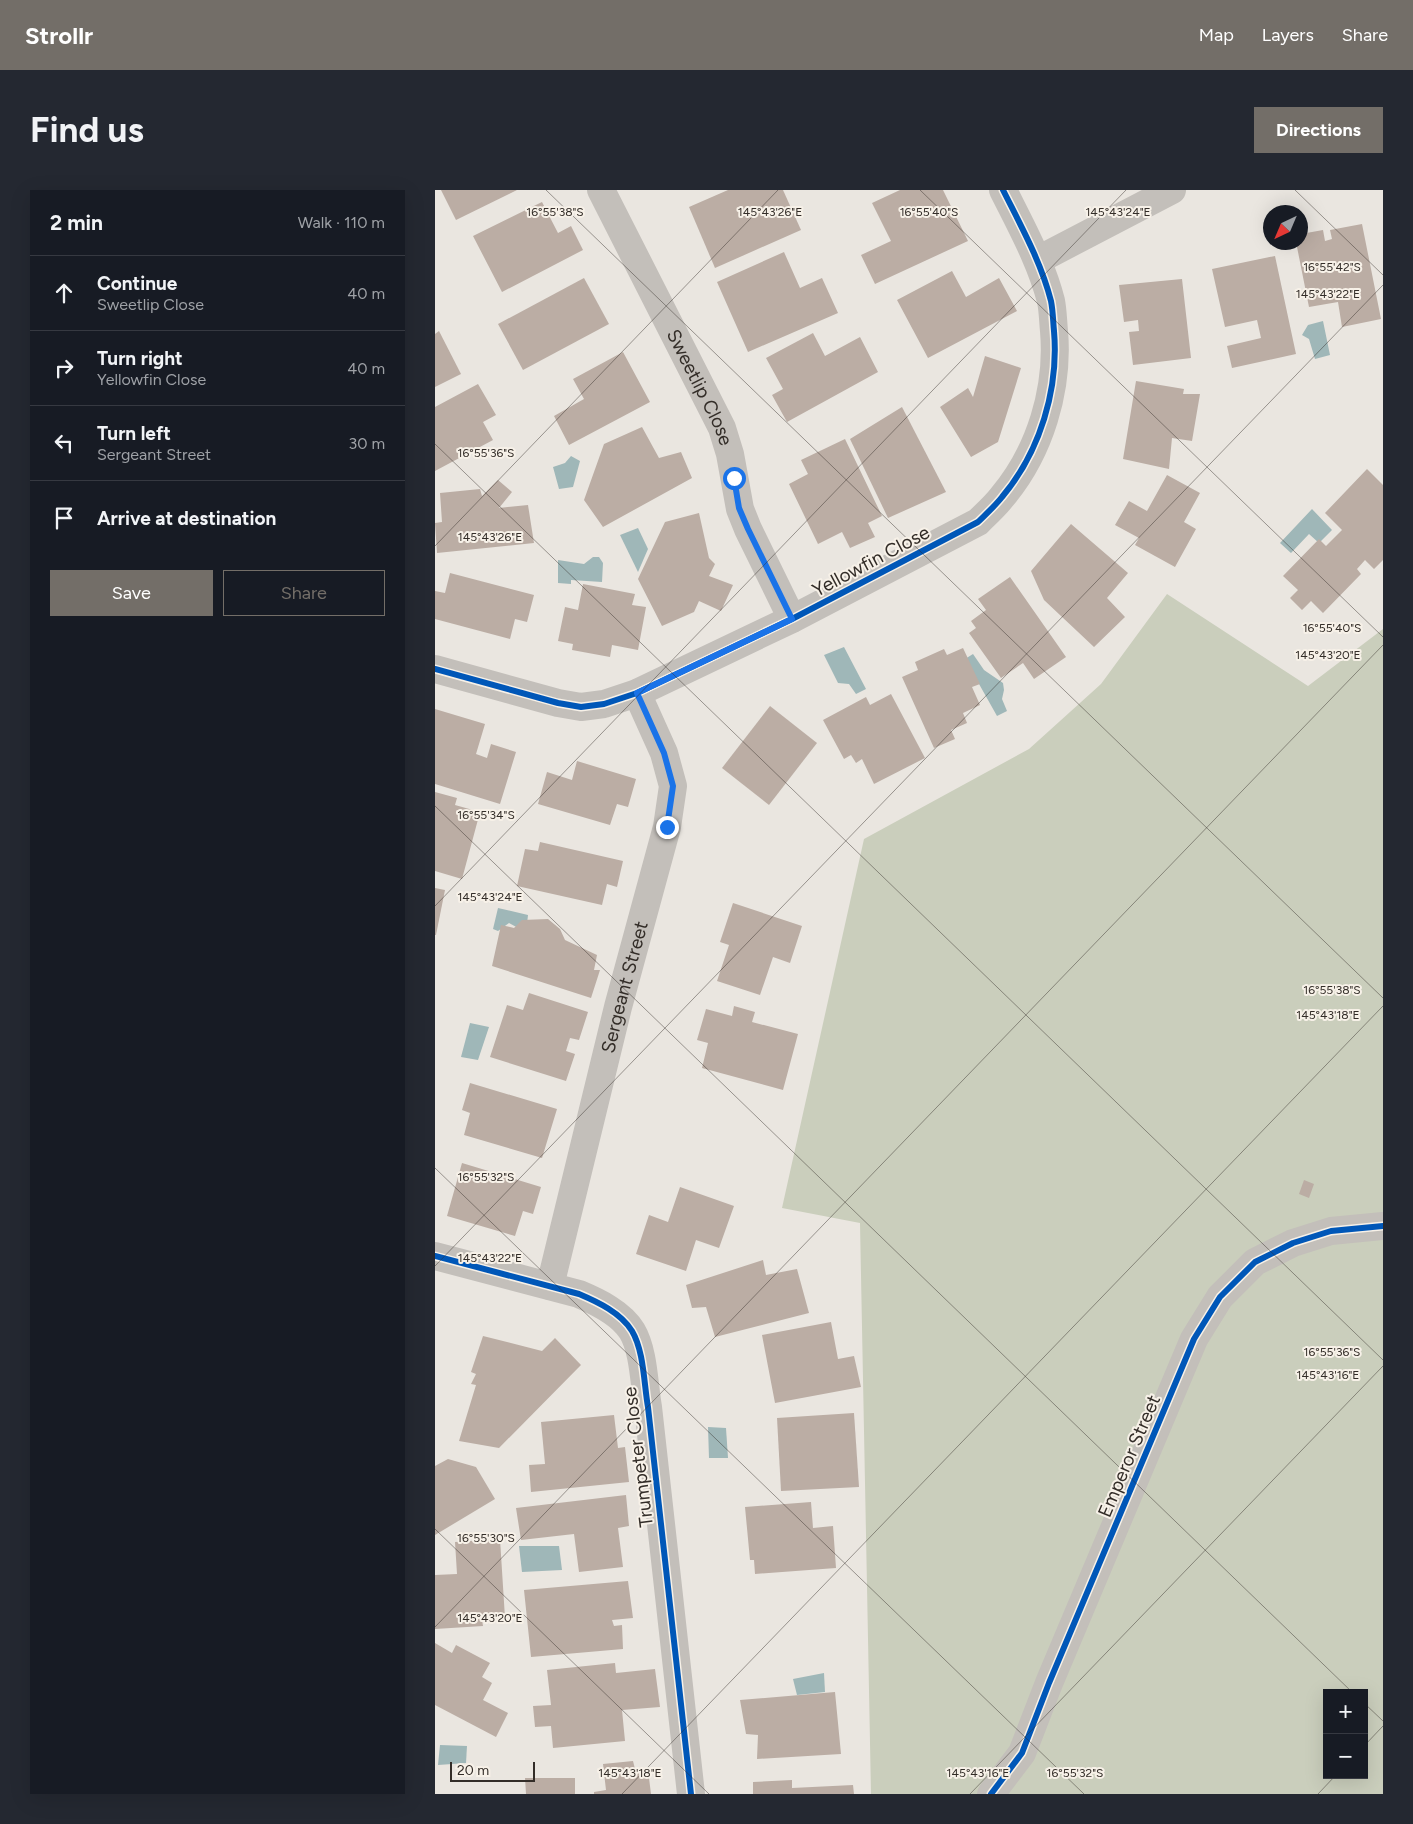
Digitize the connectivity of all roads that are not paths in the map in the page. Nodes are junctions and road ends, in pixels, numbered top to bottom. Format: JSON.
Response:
{"nodes":[{"id":1,"x":601,"y":190,"type":"edge"},
{"id":2,"x":1003,"y":190,"type":"edge"},
{"id":3,"x":1172,"y":190,"type":"edge"},
{"id":4,"x":1038,"y":260,"type":"junction"},
{"id":5,"x":792,"y":619,"type":"junction"},
{"id":6,"x":435,"y":668,"type":"edge"},
{"id":7,"x":637,"y":693,"type":"junction"},
{"id":8,"x":1383,"y":1226,"type":"edge"},
{"id":9,"x":435,"y":1256,"type":"edge"},
{"id":10,"x":550,"y":1286,"type":"junction"},
{"id":11,"x":691,"y":1794,"type":"edge"},
{"id":12,"x":991,"y":1794,"type":"edge"}],
"edges":[{"from":1,"to":5,"type":"street","name":"Sweetlip Close"},
{"from":2,"to":4,"type":"street","name":"Yellowfin Close"},
{"from":3,"to":4,"type":"street"},
{"from":4,"to":5,"type":"street","name":"Yellowfin Close"},
{"from":5,"to":7,"type":"street","name":"Yellowfin Close"},
{"from":6,"to":7,"type":"street","name":"Yellowfin Close"},
{"from":7,"to":10,"type":"street","name":"Sergeant Street"},
{"from":8,"to":12,"type":"street","name":"Emperor Street"},
{"from":9,"to":10,"type":"street","name":"Trumpeter Close"},
{"from":10,"to":11,"type":"street","name":"Trumpeter Close"}]}
